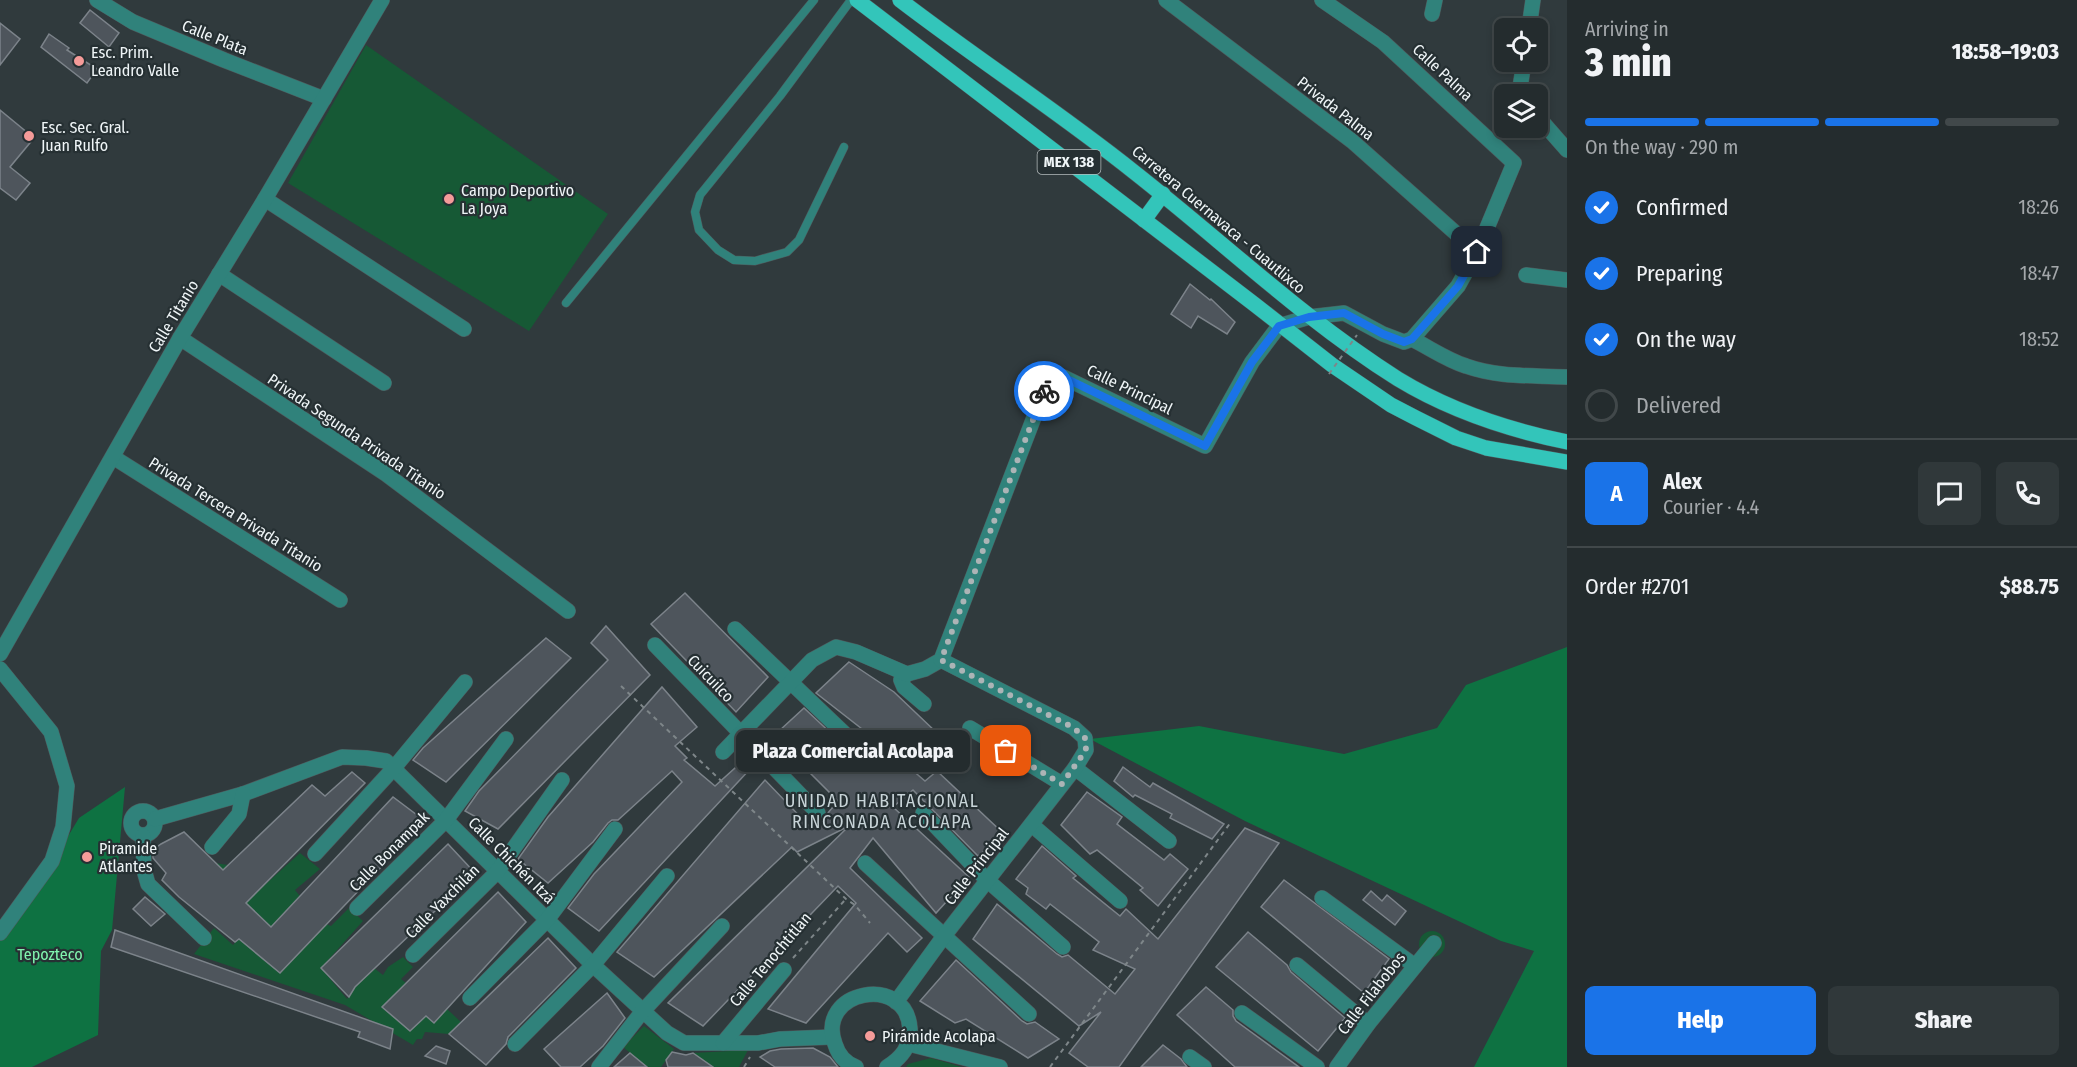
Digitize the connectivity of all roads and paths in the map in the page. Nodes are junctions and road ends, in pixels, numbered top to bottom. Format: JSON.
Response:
{"nodes":[{"id":1,"x":97,"y":0,"type":"edge"},
{"id":2,"x":382,"y":0,"type":"edge"},
{"id":3,"x":814,"y":0,"type":"edge"},
{"id":4,"x":851,"y":0,"type":"edge"},
{"id":5,"x":857,"y":0,"type":"edge"},
{"id":6,"x":900,"y":0,"type":"edge"},
{"id":7,"x":1166,"y":0,"type":"edge"},
{"id":8,"x":1322,"y":0,"type":"edge"},
{"id":9,"x":1533,"y":0,"type":"edge"},
{"id":10,"x":1530,"y":18,"type":"edge"},
{"id":11,"x":324,"y":99,"type":"junction"},
{"id":12,"x":1548,"y":128,"type":"edge"},
{"id":13,"x":844,"y":147,"type":"dead end"},
{"id":14,"x":1567,"y":150,"type":"edge"},
{"id":15,"x":1163,"y":194,"type":"junction"},
{"id":16,"x":265,"y":199,"type":"junction"},
{"id":17,"x":1144,"y":220,"type":"junction"},
{"id":18,"x":1477,"y":252,"type":"junction"},
{"id":19,"x":219,"y":274,"type":"junction"},
{"id":20,"x":1526,"y":275,"type":"dead end"},
{"id":21,"x":1567,"y":280,"type":"edge"},
{"id":22,"x":566,"y":303,"type":"dead end"},
{"id":23,"x":1309,"y":317,"type":"junction"},
{"id":24,"x":1279,"y":326,"type":"junction"},
{"id":25,"x":464,"y":329,"type":"dead end"},
{"id":26,"x":1357,"y":335,"type":"dead end"},
{"id":27,"x":180,"y":338,"type":"junction"},
{"id":28,"x":1408,"y":341,"type":"junction"},
{"id":29,"x":1329,"y":374,"type":"dead end"},
{"id":30,"x":1567,"y":377,"type":"edge"},
{"id":31,"x":384,"y":383,"type":"dead end"},
{"id":32,"x":1567,"y":442,"type":"edge"},
{"id":33,"x":113,"y":458,"type":"junction"},
{"id":34,"x":1567,"y":462,"type":"edge"},
{"id":35,"x":340,"y":600,"type":"dead end"},
{"id":36,"x":568,"y":611,"type":"dead end"},
{"id":37,"x":735,"y":629,"type":"dead end"},
{"id":38,"x":655,"y":645,"type":"dead end"},
{"id":39,"x":0,"y":654,"type":"edge"},
{"id":40,"x":941,"y":660,"type":"junction"},
{"id":41,"x":0,"y":669,"type":"edge"},
{"id":42,"x":907,"y":674,"type":"junction"},
{"id":43,"x":465,"y":682,"type":"dead end"},
{"id":44,"x":791,"y":684,"type":"junction"},
{"id":45,"x":621,"y":686,"type":"dead end"},
{"id":46,"x":924,"y":704,"type":"dead end"},
{"id":47,"x":970,"y":728,"type":"dead end"},
{"id":48,"x":741,"y":735,"type":"junction"},
{"id":49,"x":506,"y":739,"type":"dead end"},
{"id":50,"x":723,"y":752,"type":"dead end"},
{"id":51,"x":870,"y":758,"type":"dead end"},
{"id":52,"x":1075,"y":768,"type":"junction"},
{"id":53,"x":393,"y":769,"type":"junction"},
{"id":54,"x":562,"y":780,"type":"dead end"},
{"id":55,"x":1062,"y":784,"type":"junction"},
{"id":56,"x":243,"y":794,"type":"junction"},
{"id":57,"x":818,"y":813,"type":"dead end"},
{"id":58,"x":922,"y":813,"type":"dead end"},
{"id":59,"x":155,"y":819,"type":"junction"},
{"id":60,"x":446,"y":820,"type":"junction"},
{"id":61,"x":1231,"y":822,"type":"dead end"},
{"id":62,"x":1032,"y":825,"type":"junction"},
{"id":63,"x":615,"y":829,"type":"dead end"},
{"id":64,"x":143,"y":836,"type":"junction"},
{"id":65,"x":1168,"y":841,"type":"dead end"},
{"id":66,"x":212,"y":847,"type":"dead end"},
{"id":67,"x":315,"y":854,"type":"dead end"},
{"id":68,"x":865,"y":863,"type":"dead end"},
{"id":69,"x":497,"y":872,"type":"junction"},
{"id":70,"x":667,"y":876,"type":"dead end"},
{"id":71,"x":987,"y":880,"type":"junction"},
{"id":72,"x":1322,"y":898,"type":"dead end"},
{"id":73,"x":846,"y":899,"type":"junction"},
{"id":74,"x":1120,"y":901,"type":"dead end"},
{"id":75,"x":357,"y":908,"type":"dead end"},
{"id":76,"x":547,"y":920,"type":"junction"},
{"id":77,"x":870,"y":923,"type":"dead end"},
{"id":78,"x":722,"y":926,"type":"dead end"},
{"id":79,"x":0,"y":933,"type":"edge"},
{"id":80,"x":944,"y":936,"type":"junction"},
{"id":81,"x":204,"y":938,"type":"dead end"},
{"id":82,"x":1434,"y":943,"type":"dead end"},
{"id":83,"x":1063,"y":947,"type":"dead end"},
{"id":84,"x":413,"y":956,"type":"dead end"},
{"id":85,"x":1297,"y":965,"type":"dead end"},
{"id":86,"x":593,"y":966,"type":"junction"},
{"id":87,"x":1415,"y":966,"type":"junction"},
{"id":88,"x":784,"y":970,"type":"joint"},
{"id":89,"x":470,"y":998,"type":"dead end"},
{"id":90,"x":896,"y":1002,"type":"junction"},
{"id":91,"x":642,"y":1012,"type":"junction"},
{"id":92,"x":1242,"y":1013,"type":"dead end"},
{"id":93,"x":1029,"y":1014,"type":"dead end"},
{"id":94,"x":1368,"y":1024,"type":"junction"},
{"id":95,"x":832,"y":1037,"type":"junction"},
{"id":96,"x":723,"y":1043,"type":"junction"},
{"id":97,"x":515,"y":1044,"type":"dead end"},
{"id":98,"x":909,"y":1044,"type":"junction"},
{"id":99,"x":1190,"y":1057,"type":"dead end"},
{"id":100,"x":599,"y":1067,"type":"edge"},
{"id":101,"x":856,"y":1067,"type":"edge"},
{"id":102,"x":888,"y":1067,"type":"edge"},
{"id":103,"x":1000,"y":1067,"type":"edge"},
{"id":104,"x":1050,"y":1067,"type":"edge"},
{"id":105,"x":1204,"y":1067,"type":"edge"},
{"id":106,"x":1317,"y":1067,"type":"edge"},
{"id":107,"x":1337,"y":1067,"type":"edge"}],
"edges":[{"from":1,"to":11,"type":"street","name":"Calle Plata"},
{"from":2,"to":11,"type":"street","name":"Calle Titanio"},
{"from":3,"to":22,"type":"lane"},
{"from":4,"to":13,"type":"lane"},
{"from":5,"to":17,"type":"main road","number":"MEX 138"},
{"from":6,"to":15,"type":"main road","name":"Carretera Cuernavaca - Cuautlixco","number":"MEX 138"},
{"from":7,"to":18,"type":"street","name":"Privada Palma"},
{"from":8,"to":18,"type":"street","name":"Calle Palma"},
{"from":9,"to":10,"type":"street"},
{"from":11,"to":16,"type":"street","name":"Calle Titanio"},
{"from":12,"to":14,"type":"street"},
{"from":15,"to":17,"type":"main road"},
{"from":15,"to":23,"type":"main road","name":"Carretera Cuernavaca - Cuautlixco","number":"MEX 138"},
{"from":16,"to":19,"type":"street","name":"Calle Titanio"},
{"from":16,"to":25,"type":"street"},
{"from":17,"to":24,"type":"main road","number":"MEX 138"},
{"from":18,"to":28,"type":"street","name":"Calle Palma"},
{"from":19,"to":27,"type":"street","name":"Calle Titanio"},
{"from":19,"to":31,"type":"street"},
{"from":20,"to":21,"type":"street"},
{"from":23,"to":24,"type":"street"},
{"from":23,"to":28,"type":"street"},
{"from":23,"to":32,"type":"main road","name":"Carretera Cuernavaca - Cuautlixco","number":"MEX 138"},
{"from":24,"to":34,"type":"main road","number":"MEX 138"},
{"from":24,"to":40,"type":"street","name":"Calle Principal"},
{"from":26,"to":29,"type":"path","bridge":true},
{"from":27,"to":33,"type":"street","name":"Calle Titanio"},
{"from":27,"to":36,"type":"street","name":"Privada Segunda Privada Titanio"},
{"from":28,"to":30,"type":"street"},
{"from":33,"to":35,"type":"street","name":"Privada Tercera Privada Titanio"},
{"from":33,"to":39,"type":"street","name":"Calle Titanio"},
{"from":37,"to":44,"type":"street"},
{"from":38,"to":48,"type":"street","name":"Cuicuilco"},
{"from":40,"to":42,"type":"street"},
{"from":40,"to":52,"type":"street","name":"Calle Principal"},
{"from":41,"to":79,"type":"street"},
{"from":42,"to":44,"type":"street"},
{"from":42,"to":46,"type":"street"},
{"from":43,"to":53,"type":"street"},
{"from":44,"to":48,"type":"street"},
{"from":44,"to":51,"type":"street"},
{"from":45,"to":73,"type":"path"},
{"from":47,"to":55,"type":"street"},
{"from":48,"to":50,"type":"street"},
{"from":48,"to":57,"type":"street","name":"Cuicuilco"},
{"from":49,"to":60,"type":"street","name":"Calle Bonampak"},
{"from":52,"to":55,"type":"street","name":"Calle Principal"},
{"from":52,"to":65,"type":"street"},
{"from":53,"to":56,"type":"street","name":"Calle Chichén Itzá"},
{"from":53,"to":60,"type":"street","name":"Calle Chichén Itzá"},
{"from":53,"to":67,"type":"street"},
{"from":54,"to":69,"type":"street","name":"Calle Yaxchilán"},
{"from":55,"to":62,"type":"street","name":"Calle Principal"},
{"from":56,"to":59,"type":"street","name":"Calle Chichén Itzá"},
{"from":56,"to":66,"type":"street"},
{"from":58,"to":71,"type":"street"},
{"from":59,"to":64,"type":"street"},
{"from":59,"to":64,"type":"street","name":"Calle Chichén Itzá"},
{"from":60,"to":69,"type":"street","name":"Calle Chichén Itzá"},
{"from":60,"to":75,"type":"street","name":"Calle Bonampak"},
{"from":61,"to":104,"type":"path"},
{"from":62,"to":71,"type":"street","name":"Calle Principal"},
{"from":62,"to":74,"type":"street"},
{"from":63,"to":76,"type":"street"},
{"from":64,"to":81,"type":"street","name":"Calle Chichén Itzá"},
{"from":68,"to":80,"type":"street"},
{"from":69,"to":76,"type":"street","name":"Calle Chichén Itzá"},
{"from":69,"to":84,"type":"street","name":"Calle Yaxchilán"},
{"from":70,"to":86,"type":"street"},
{"from":71,"to":80,"type":"street","name":"Calle Principal"},
{"from":71,"to":83,"type":"street"},
{"from":72,"to":87,"type":"street"},
{"from":73,"to":77,"type":"path"},
{"from":73,"to":88,"type":"path","name":"Calle Tenochtitlan"},
{"from":76,"to":86,"type":"street","name":"Calle Chichén Itzá"},
{"from":76,"to":89,"type":"street"},
{"from":78,"to":91,"type":"street"},
{"from":80,"to":90,"type":"street","name":"Calle Principal"},
{"from":80,"to":93,"type":"street"},
{"from":82,"to":87,"type":"street","name":"Calle Filabobos"},
{"from":85,"to":94,"type":"street"},
{"from":86,"to":91,"type":"street","name":"Calle Chichén Itzá"},
{"from":86,"to":97,"type":"street"},
{"from":87,"to":94,"type":"street","name":"Calle Filabobos"},
{"from":88,"to":96,"type":"street","name":"Calle Tenochtitlan"},
{"from":90,"to":95,"type":"street"},
{"from":90,"to":98,"type":"street"},
{"from":91,"to":96,"type":"street","name":"Calle Chichén Itzá"},
{"from":91,"to":100,"type":"street"},
{"from":92,"to":106,"type":"street"},
{"from":94,"to":107,"type":"street","name":"Calle Filabobos"},
{"from":95,"to":96,"type":"street","name":"Calle Chichén Itzá"},
{"from":95,"to":101,"type":"street"},
{"from":98,"to":102,"type":"street"},
{"from":98,"to":103,"type":"street"},
{"from":99,"to":105,"type":"street"}]}
